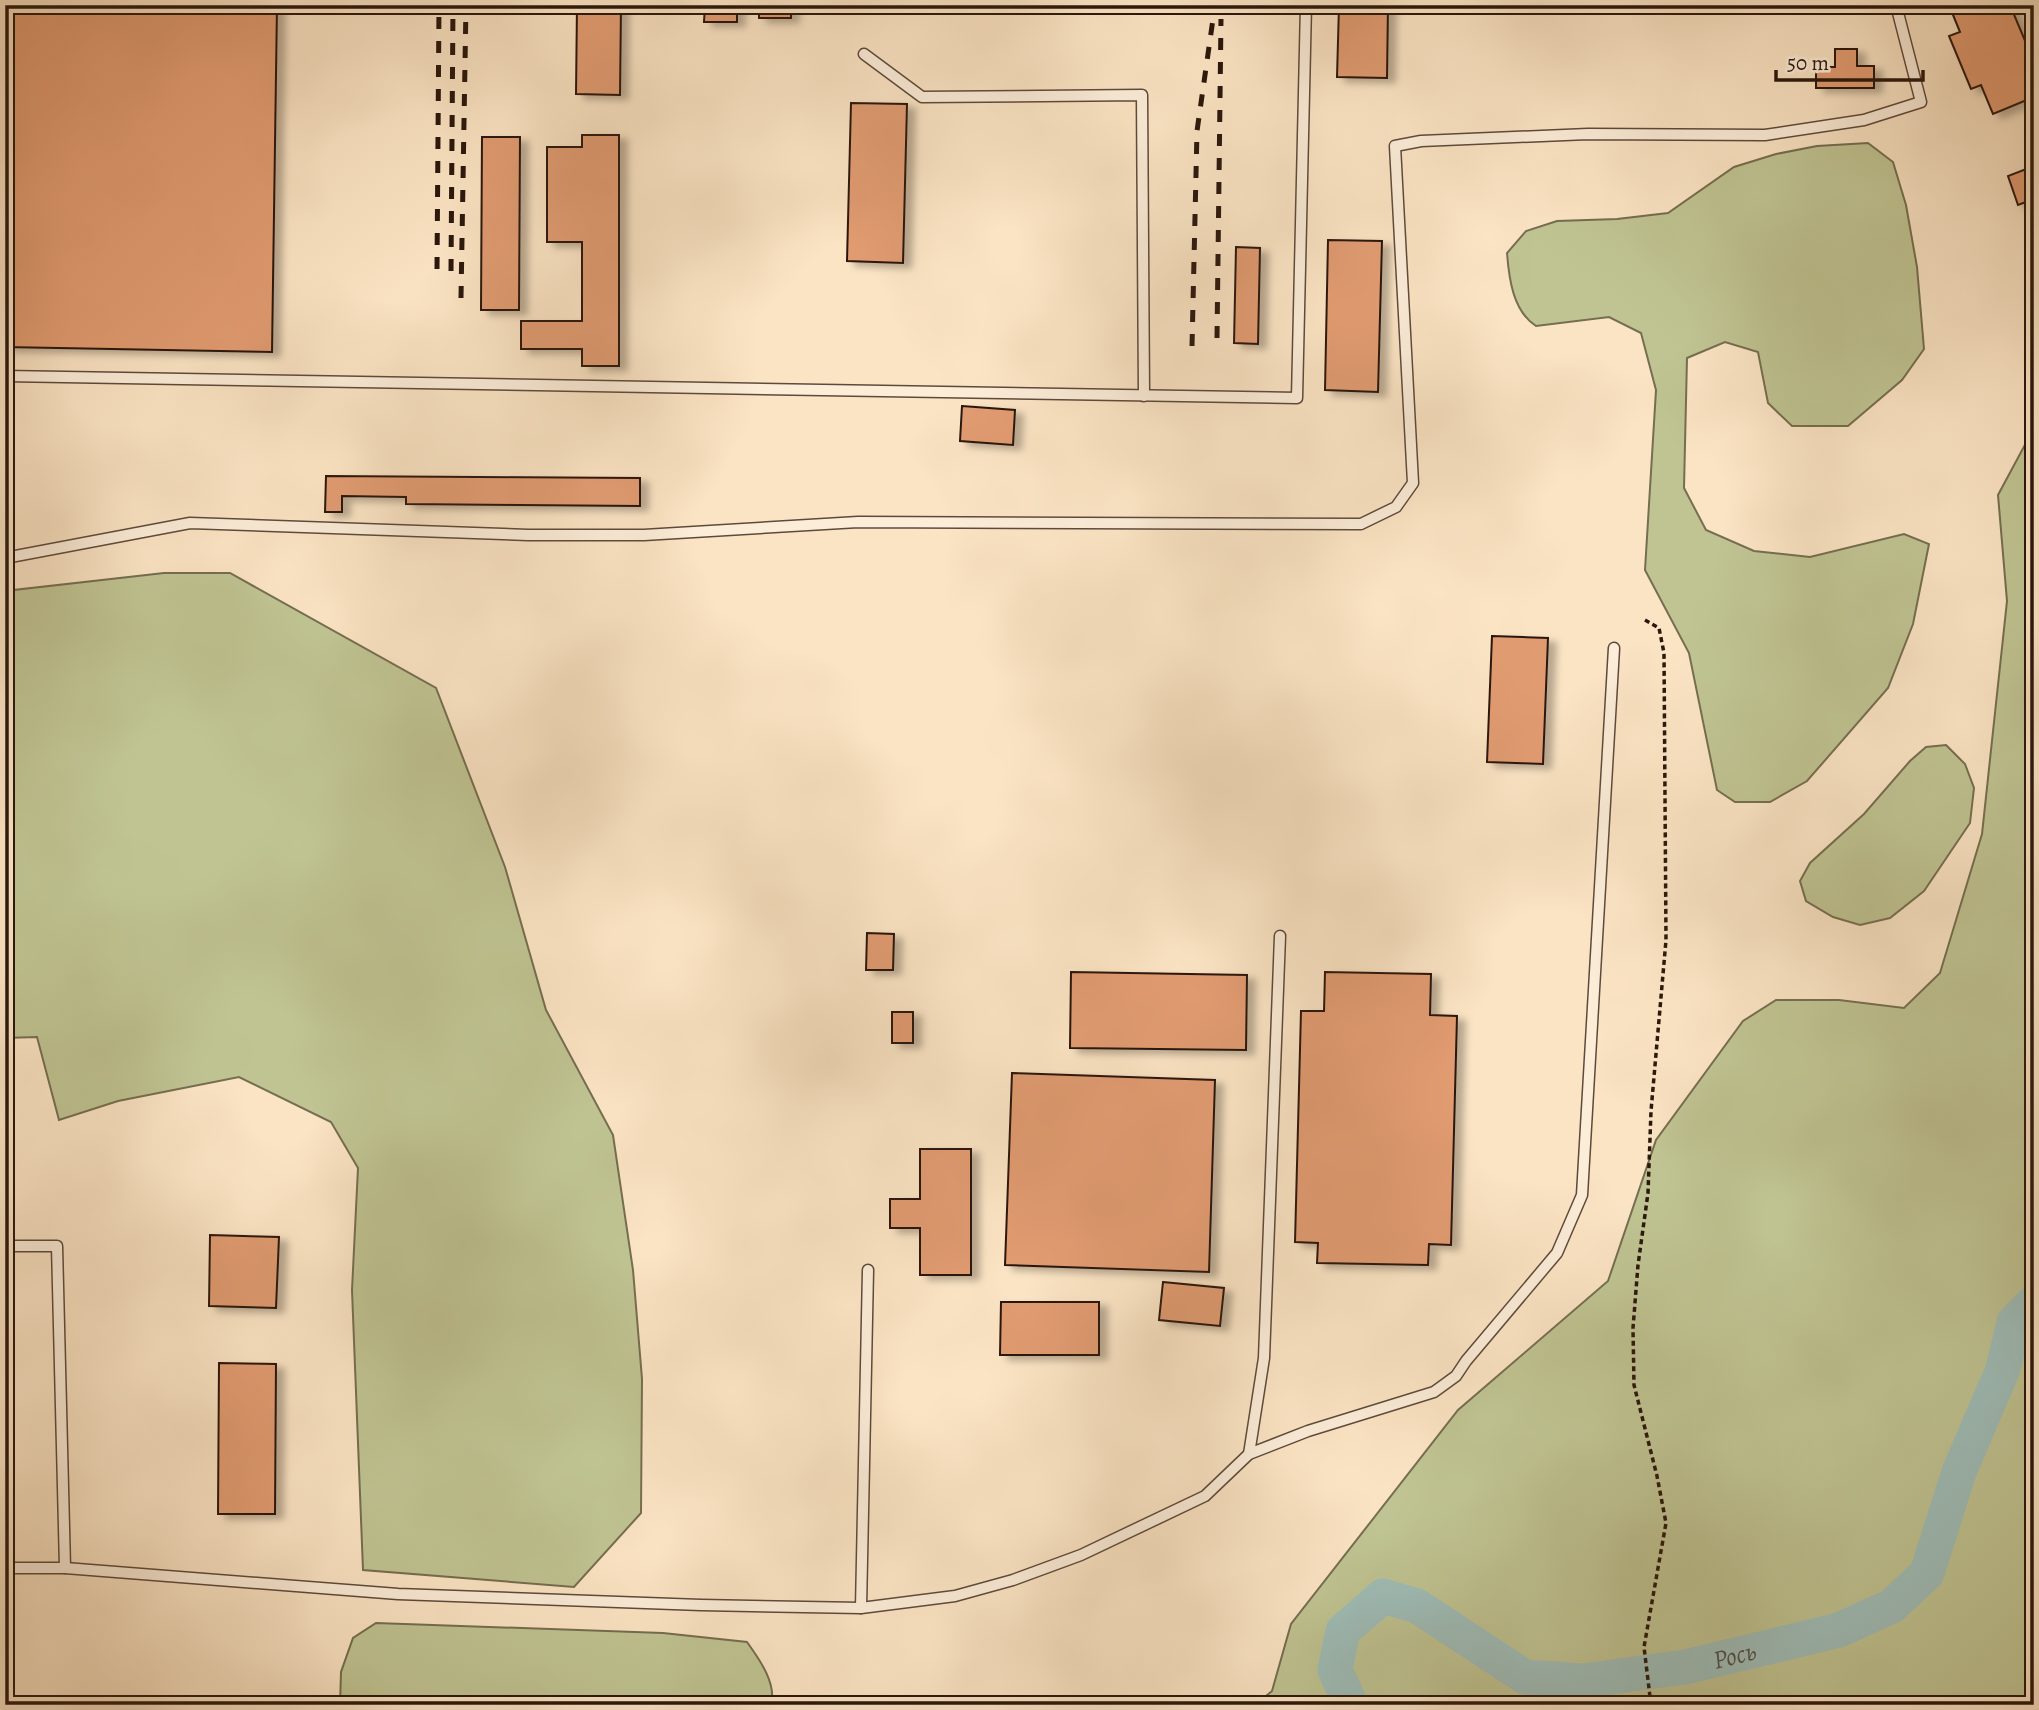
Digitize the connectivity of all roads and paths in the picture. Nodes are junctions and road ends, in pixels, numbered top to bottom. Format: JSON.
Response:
{"nodes":[{"id":1,"x":1306,"y":5,"type":"edge"},
{"id":2,"x":1896,"y":5,"type":"edge"},
{"id":3,"x":864,"y":54,"type":"dead end"},
{"id":4,"x":5,"y":376,"type":"edge"},
{"id":5,"x":1144,"y":396,"type":"junction"},
{"id":6,"x":5,"y":558,"type":"edge"},
{"id":7,"x":1645,"y":620,"type":"dead end"},
{"id":8,"x":1614,"y":648,"type":"dead end"},
{"id":9,"x":1280,"y":936,"type":"dead end"},
{"id":10,"x":5,"y":1246,"type":"edge"},
{"id":11,"x":868,"y":1270,"type":"dead end"},
{"id":12,"x":1249,"y":1454,"type":"junction"},
{"id":13,"x":5,"y":1568,"type":"edge"},
{"id":14,"x":65,"y":1568,"type":"junction"},
{"id":15,"x":861,"y":1608,"type":"junction"},
{"id":16,"x":1651,"y":1705,"type":"edge"}],
"edges":[{"from":1,"to":5,"type":"lane"},
{"from":2,"to":6,"type":"lane"},
{"from":3,"to":5,"type":"lane"},
{"from":4,"to":5,"type":"lane"},
{"from":7,"to":16,"type":"path"},
{"from":8,"to":12,"type":"lane"},
{"from":9,"to":12,"type":"lane"},
{"from":10,"to":14,"type":"lane"},
{"from":11,"to":15,"type":"lane"},
{"from":12,"to":15,"type":"lane"},
{"from":13,"to":14,"type":"lane"},
{"from":14,"to":15,"type":"lane"}]}
